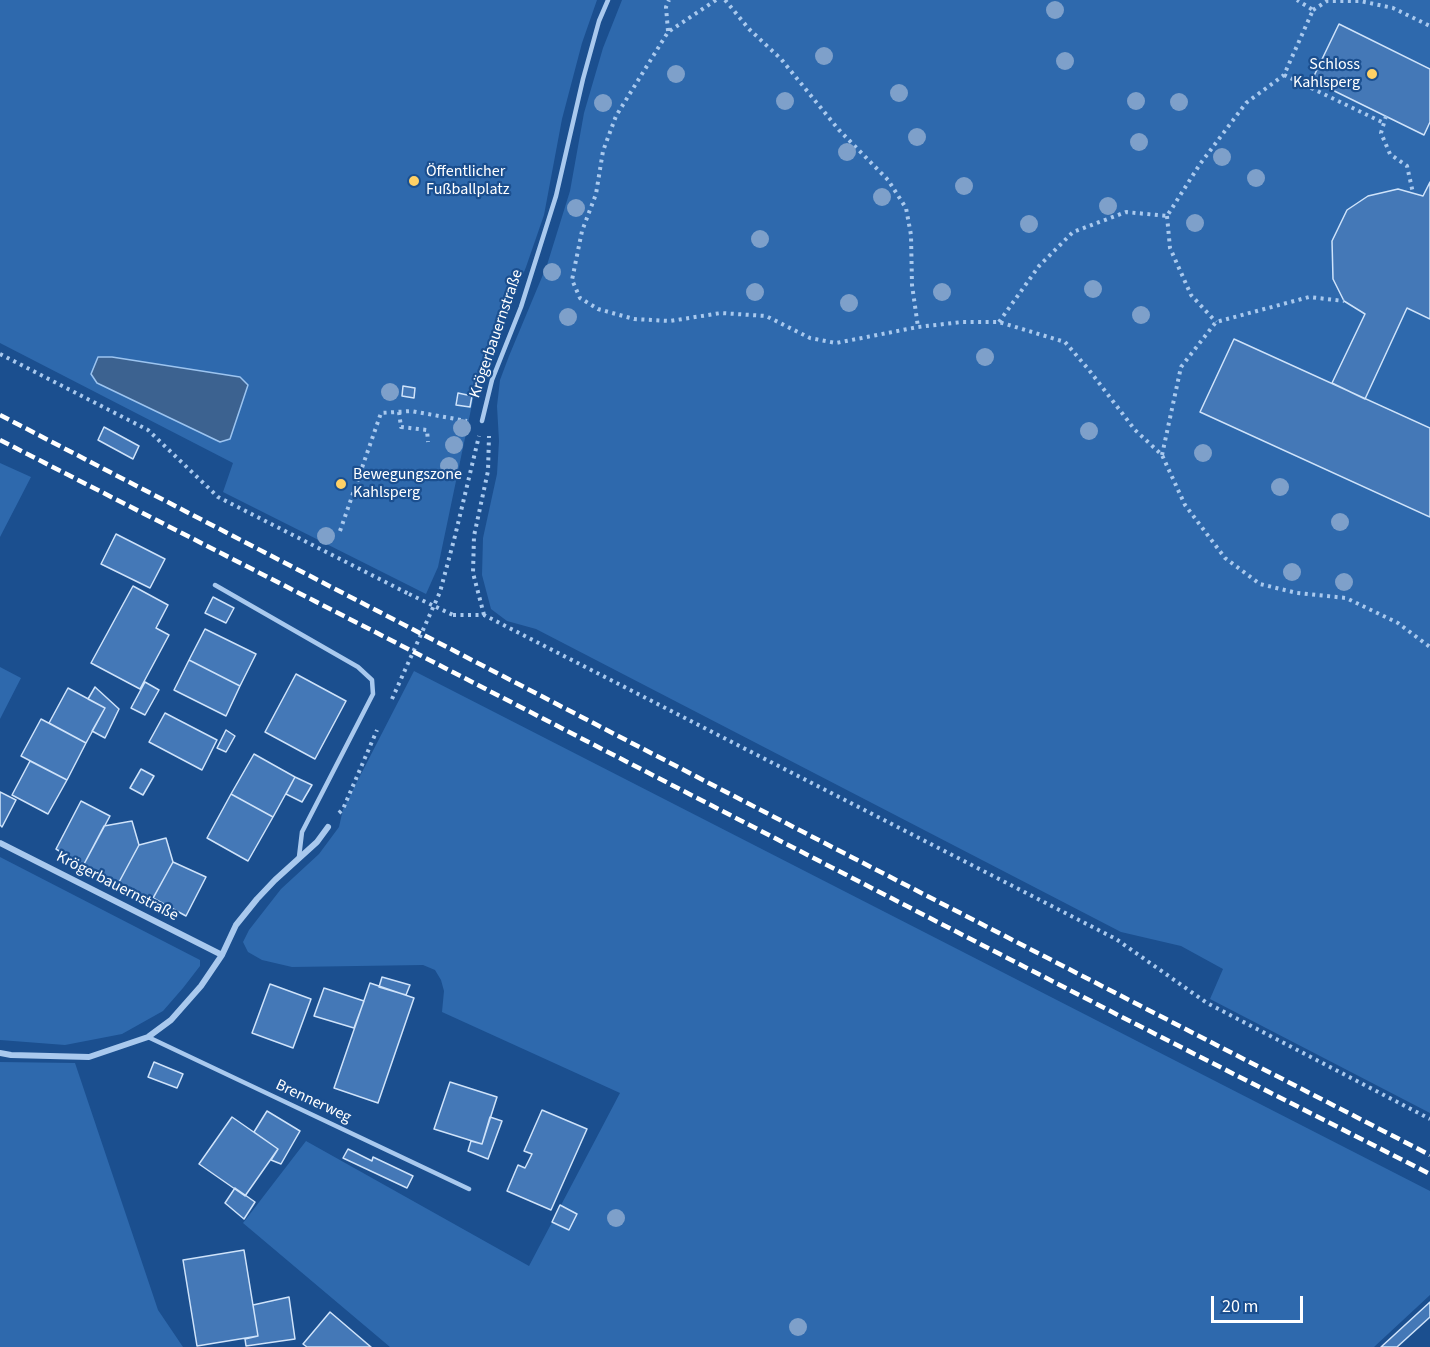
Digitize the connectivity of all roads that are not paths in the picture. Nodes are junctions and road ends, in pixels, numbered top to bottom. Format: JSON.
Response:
{"nodes":[{"id":1,"x":608,"y":0,"type":"edge"},
{"id":2,"x":482,"y":421,"type":"road end"},
{"id":3,"x":215,"y":585,"type":"dead end"},
{"id":4,"x":328,"y":827,"type":"road end"},
{"id":5,"x":0,"y":843,"type":"edge"},
{"id":6,"x":299,"y":859,"type":"junction"},
{"id":7,"x":222,"y":956,"type":"junction"},
{"id":8,"x":148,"y":1037,"type":"junction"},
{"id":9,"x":0,"y":1053,"type":"edge"},
{"id":10,"x":469,"y":1190,"type":"dead end"}],
"edges":[{"from":1,"to":2,"type":"lane","name":"Krögerbauernstraße"},
{"from":3,"to":6,"type":"lane"},
{"from":4,"to":6,"type":"street"},
{"from":5,"to":7,"type":"street","name":"Krögerbauernstraße"},
{"from":6,"to":7,"type":"street"},
{"from":7,"to":8,"type":"street"},
{"from":8,"to":9,"type":"street"},
{"from":8,"to":10,"type":"lane","name":"Brennerweg"}]}
